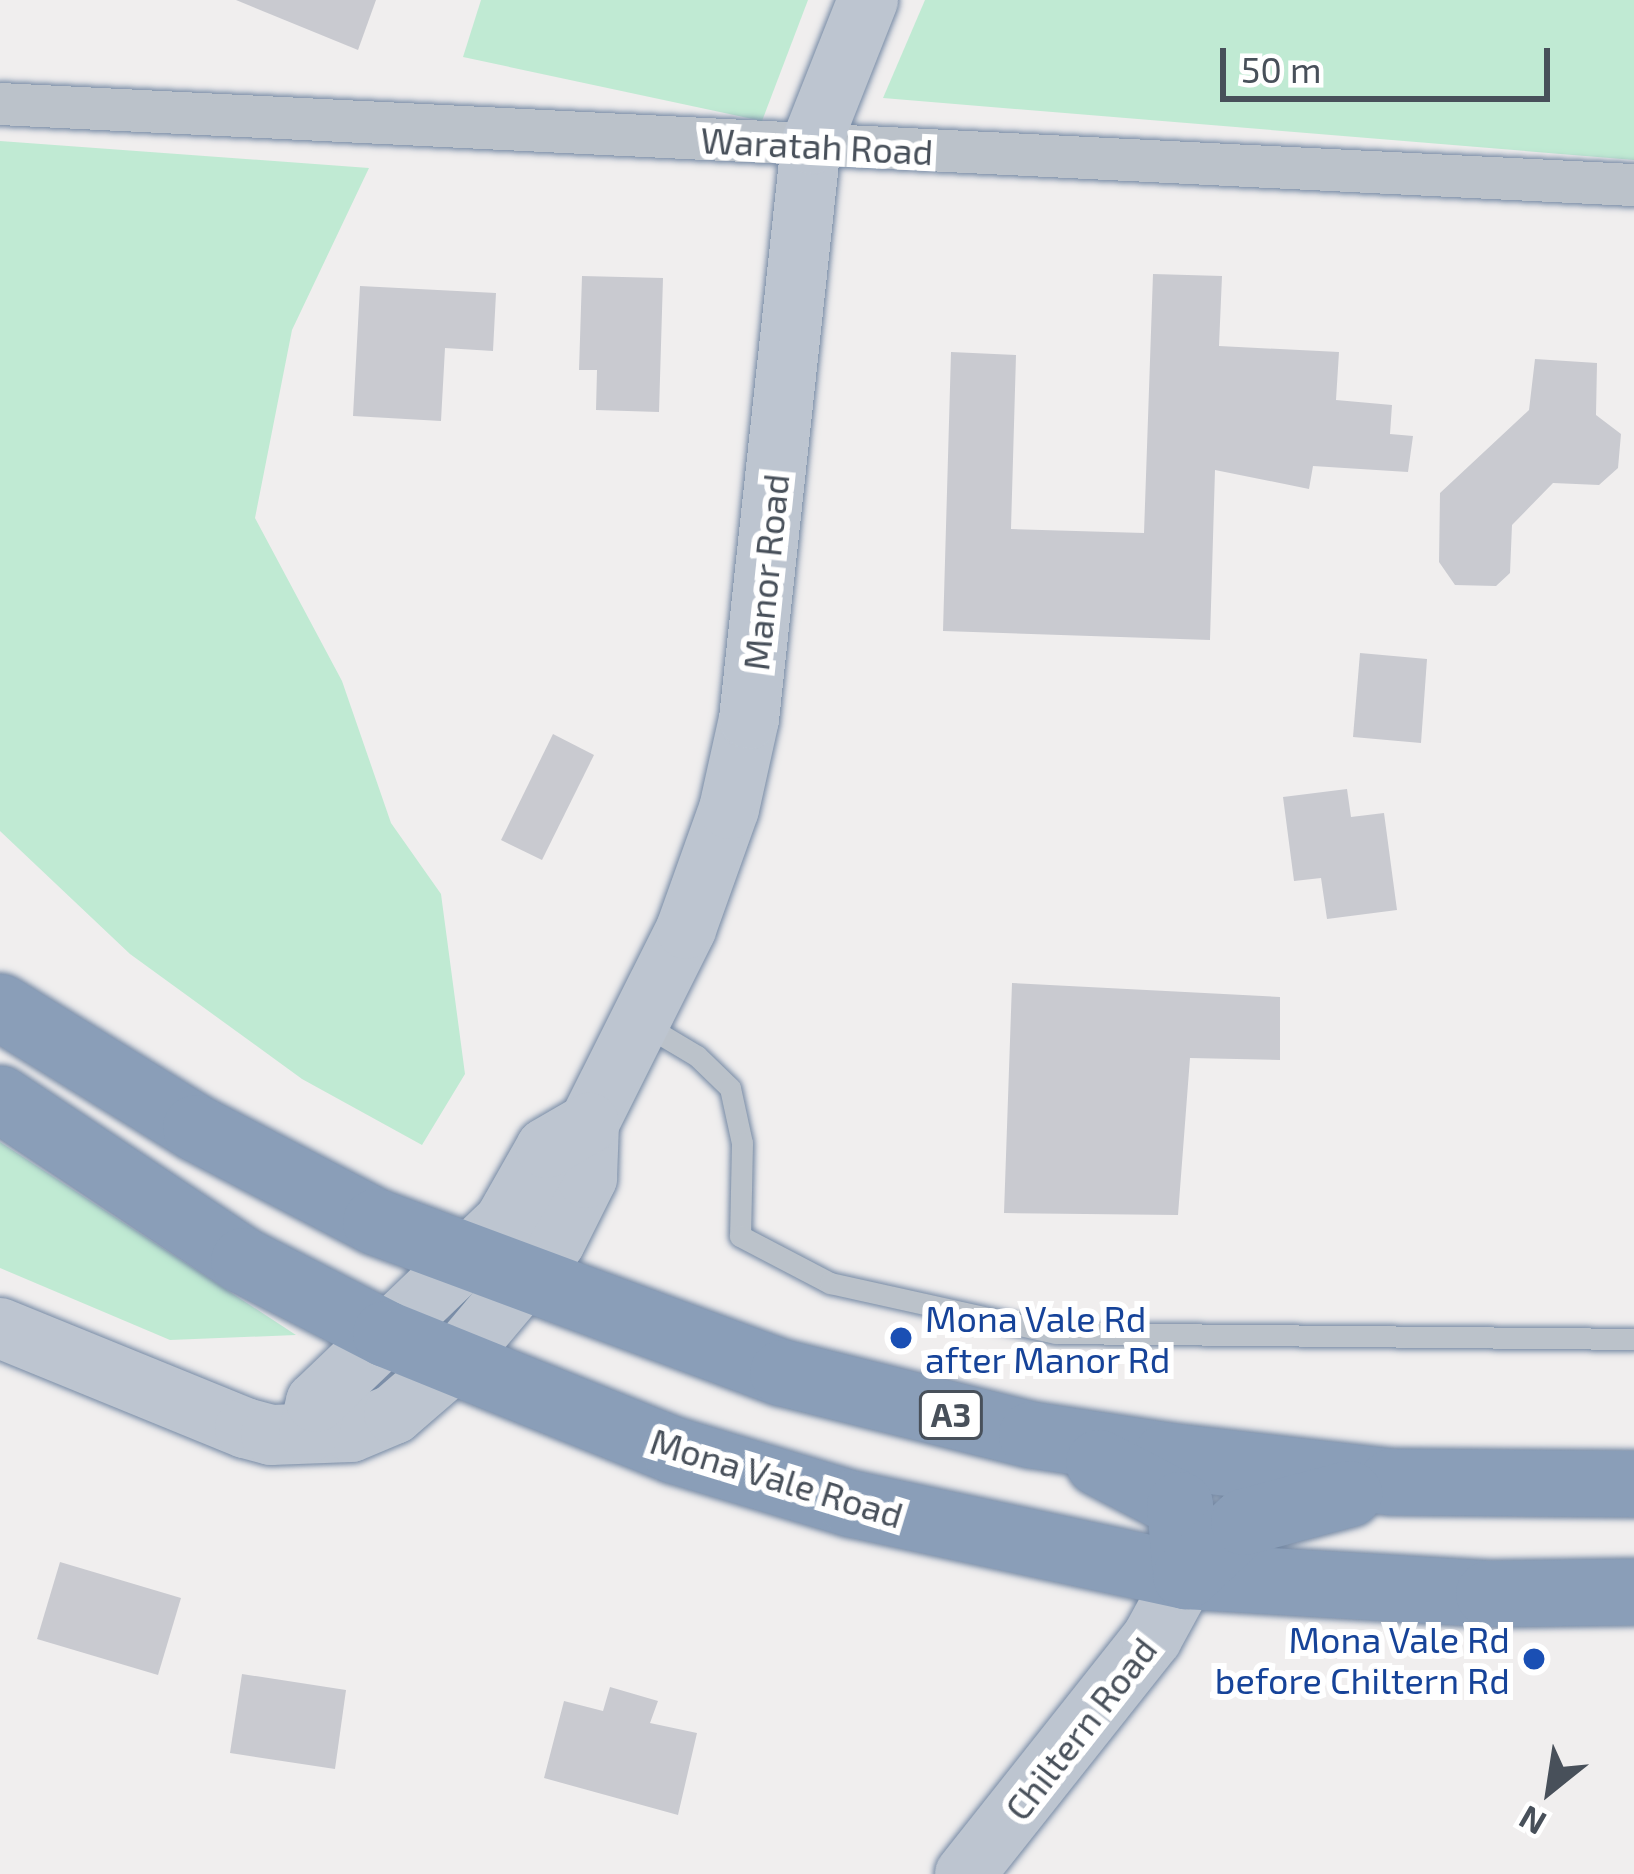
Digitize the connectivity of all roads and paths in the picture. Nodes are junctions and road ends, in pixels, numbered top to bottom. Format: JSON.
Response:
{"nodes":[{"id":1,"x":868,"y":0,"type":"edge"},
{"id":2,"x":0,"y":104,"type":"edge"},
{"id":3,"x":812,"y":144,"type":"junction"},
{"id":4,"x":1634,"y":184,"type":"edge"},
{"id":5,"x":0,"y":1007,"type":"edge"},
{"id":6,"x":641,"y":1023,"type":"junction"},
{"id":7,"x":0,"y":1099,"type":"edge"},
{"id":8,"x":495,"y":1271,"type":"junction"},
{"id":9,"x":0,"y":1328,"type":"edge"},
{"id":10,"x":386,"y":1334,"type":"junction"},
{"id":11,"x":1634,"y":1339,"type":"edge"},
{"id":12,"x":453,"y":1363,"type":"junction"},
{"id":13,"x":309,"y":1432,"type":"junction"},
{"id":14,"x":1032,"y":1435,"type":"junction"},
{"id":15,"x":1392,"y":1482,"type":"junction"},
{"id":16,"x":1634,"y":1484,"type":"edge"},
{"id":17,"x":1186,"y":1576,"type":"junction"},
{"id":18,"x":1634,"y":1592,"type":"edge"},
{"id":19,"x":965,"y":1874,"type":"edge"}],
"edges":[{"from":1,"to":3,"type":"street","name":"Manor Road"},
{"from":2,"to":3,"type":"street","name":"Waratah Road"},
{"from":3,"to":4,"type":"street","name":"Waratah Road"},
{"from":3,"to":6,"type":"street","name":"Manor Road"},
{"from":5,"to":8,"type":"highway","number":"A3"},
{"from":6,"to":8,"type":"street","name":"Manor Road"},
{"from":6,"to":11,"type":"lane"},
{"from":7,"to":10,"type":"highway","name":"Mona Vale Road"},
{"from":8,"to":10,"type":"street"},
{"from":8,"to":12,"type":"street"},
{"from":8,"to":14,"type":"highway","number":"A3"},
{"from":9,"to":13,"type":"street"},
{"from":10,"to":12,"type":"highway","name":"Mona Vale Road"},
{"from":10,"to":13,"type":"street"},
{"from":12,"to":13,"type":"street"},
{"from":12,"to":17,"type":"highway","name":"Mona Vale Road"},
{"from":14,"to":15,"type":"highway","number":"A3"},
{"from":14,"to":17,"type":"highway"},
{"from":15,"to":16,"type":"highway","number":"A3"},
{"from":15,"to":17,"type":"highway"},
{"from":17,"to":18,"type":"highway","name":"Mona Vale Road"},
{"from":17,"to":19,"type":"street","name":"Chiltern Road"}]}
